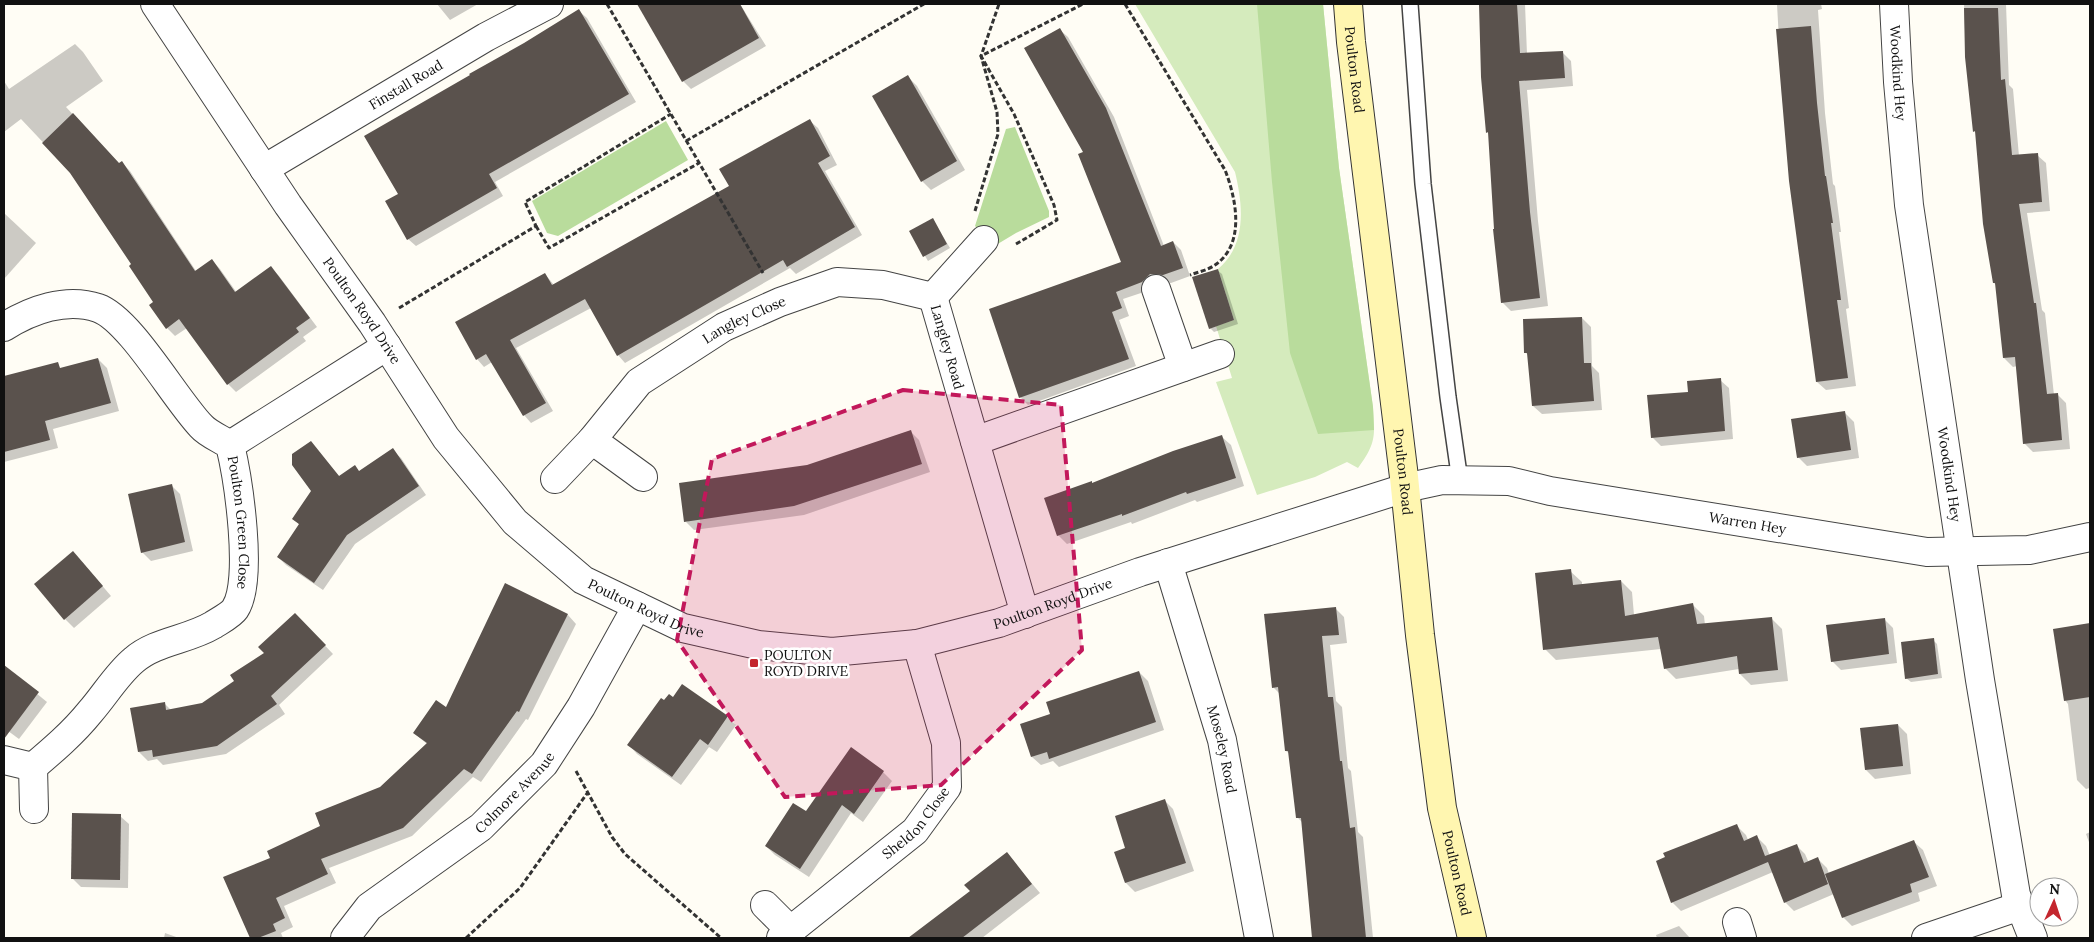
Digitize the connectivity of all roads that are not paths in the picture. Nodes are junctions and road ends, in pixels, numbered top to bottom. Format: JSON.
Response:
{"nodes":[{"id":1,"x":155,"y":4,"type":"edge"},
{"id":2,"x":549,"y":4,"type":"edge"},
{"id":3,"x":1348,"y":4,"type":"edge"},
{"id":4,"x":1410,"y":4,"type":"edge"},
{"id":5,"x":1894,"y":4,"type":"edge"},
{"id":6,"x":264,"y":168,"type":"junction"},
{"id":7,"x":984,"y":240,"type":"road end"},
{"id":8,"x":1156,"y":289,"type":"dead end"},
{"id":9,"x":933,"y":296,"type":"junction"},
{"id":10,"x":4,"y":327,"type":"edge"},
{"id":11,"x":387,"y":346,"type":"junction"},
{"id":12,"x":1220,"y":354,"type":"dead end"},
{"id":13,"x":1183,"y":367,"type":"junction"},
{"id":14,"x":592,"y":440,"type":"junction"},
{"id":15,"x":975,"y":441,"type":"junction"},
{"id":16,"x":230,"y":445,"type":"junction"},
{"id":17,"x":643,"y":476,"type":"dead end"},
{"id":18,"x":555,"y":479,"type":"dead end"},
{"id":19,"x":1460,"y":481,"type":"junction"},
{"id":20,"x":1405,"y":488,"type":"junction"},
{"id":21,"x":2090,"y":537,"type":"edge"},
{"id":22,"x":1961,"y":551,"type":"junction"},
{"id":23,"x":1168,"y":563,"type":"junction"},
{"id":24,"x":637,"y":606,"type":"junction"},
{"id":25,"x":1025,"y":614,"type":"junction"},
{"id":26,"x":917,"y":644,"type":"junction"},
{"id":27,"x":4,"y":760,"type":"edge"},
{"id":28,"x":33,"y":767,"type":"junction"},
{"id":29,"x":34,"y":809,"type":"dead end"},
{"id":30,"x":765,"y":904,"type":"dead end"},
{"id":31,"x":2020,"y":906,"type":"junction"},
{"id":32,"x":786,"y":934,"type":"edge"},
{"id":33,"x":346,"y":938,"type":"edge"},
{"id":34,"x":1259,"y":938,"type":"edge"},
{"id":35,"x":1472,"y":938,"type":"edge"},
{"id":36,"x":1926,"y":938,"type":"edge"},
{"id":37,"x":2033,"y":938,"type":"edge"}],
"edges":[{"from":1,"to":6,"type":"street","name":"Poulton Royd Drive"},
{"from":2,"to":6,"type":"street","name":"Finstall Road"},
{"from":3,"to":20,"type":"street","name":"Poulton Road"},
{"from":4,"to":19,"type":"lane"},
{"from":5,"to":22,"type":"street","name":"Woodkind Hey"},
{"from":6,"to":11,"type":"street","name":"Poulton Royd Drive"},
{"from":7,"to":9,"type":"street","name":"Langley Road"},
{"from":8,"to":13,"type":"street"},
{"from":9,"to":14,"type":"street","name":"Langley Close"},
{"from":9,"to":15,"type":"street","name":"Langley Road"},
{"from":10,"to":16,"type":"street","name":"Poulton Green Close"},
{"from":11,"to":16,"type":"street","name":"Poulton Green Close"},
{"from":11,"to":24,"type":"street","name":"Poulton Royd Drive"},
{"from":12,"to":13,"type":"street"},
{"from":13,"to":15,"type":"street"},
{"from":14,"to":17,"type":"street"},
{"from":14,"to":18,"type":"street","name":"Langley Close"},
{"from":15,"to":25,"type":"street","name":"Langley Road"},
{"from":16,"to":28,"type":"street","name":"Poulton Green Close"},
{"from":19,"to":20,"type":"street","name":"Warren Hey"},
{"from":19,"to":22,"type":"street","name":"Warren Hey"},
{"from":20,"to":23,"type":"street","name":"Poulton Royd Drive"},
{"from":20,"to":35,"type":"street","name":"Poulton Road"},
{"from":21,"to":22,"type":"street","name":"Warren Hey"},
{"from":22,"to":31,"type":"street","name":"Woodkind Hey"},
{"from":23,"to":25,"type":"street","name":"Poulton Royd Drive"},
{"from":23,"to":34,"type":"street","name":"Moseley Road"},
{"from":24,"to":26,"type":"street","name":"Poulton Royd Drive"},
{"from":24,"to":33,"type":"street","name":"Colmore Avenue"},
{"from":25,"to":26,"type":"street","name":"Poulton Royd Drive"},
{"from":26,"to":32,"type":"street","name":"Sheldon Close"},
{"from":27,"to":28,"type":"street"},
{"from":28,"to":29,"type":"street"},
{"from":30,"to":32,"type":"street","name":"Sheldon Close"},
{"from":31,"to":36,"type":"street"},
{"from":31,"to":37,"type":"street","name":"Woodkind Hey"}]}
